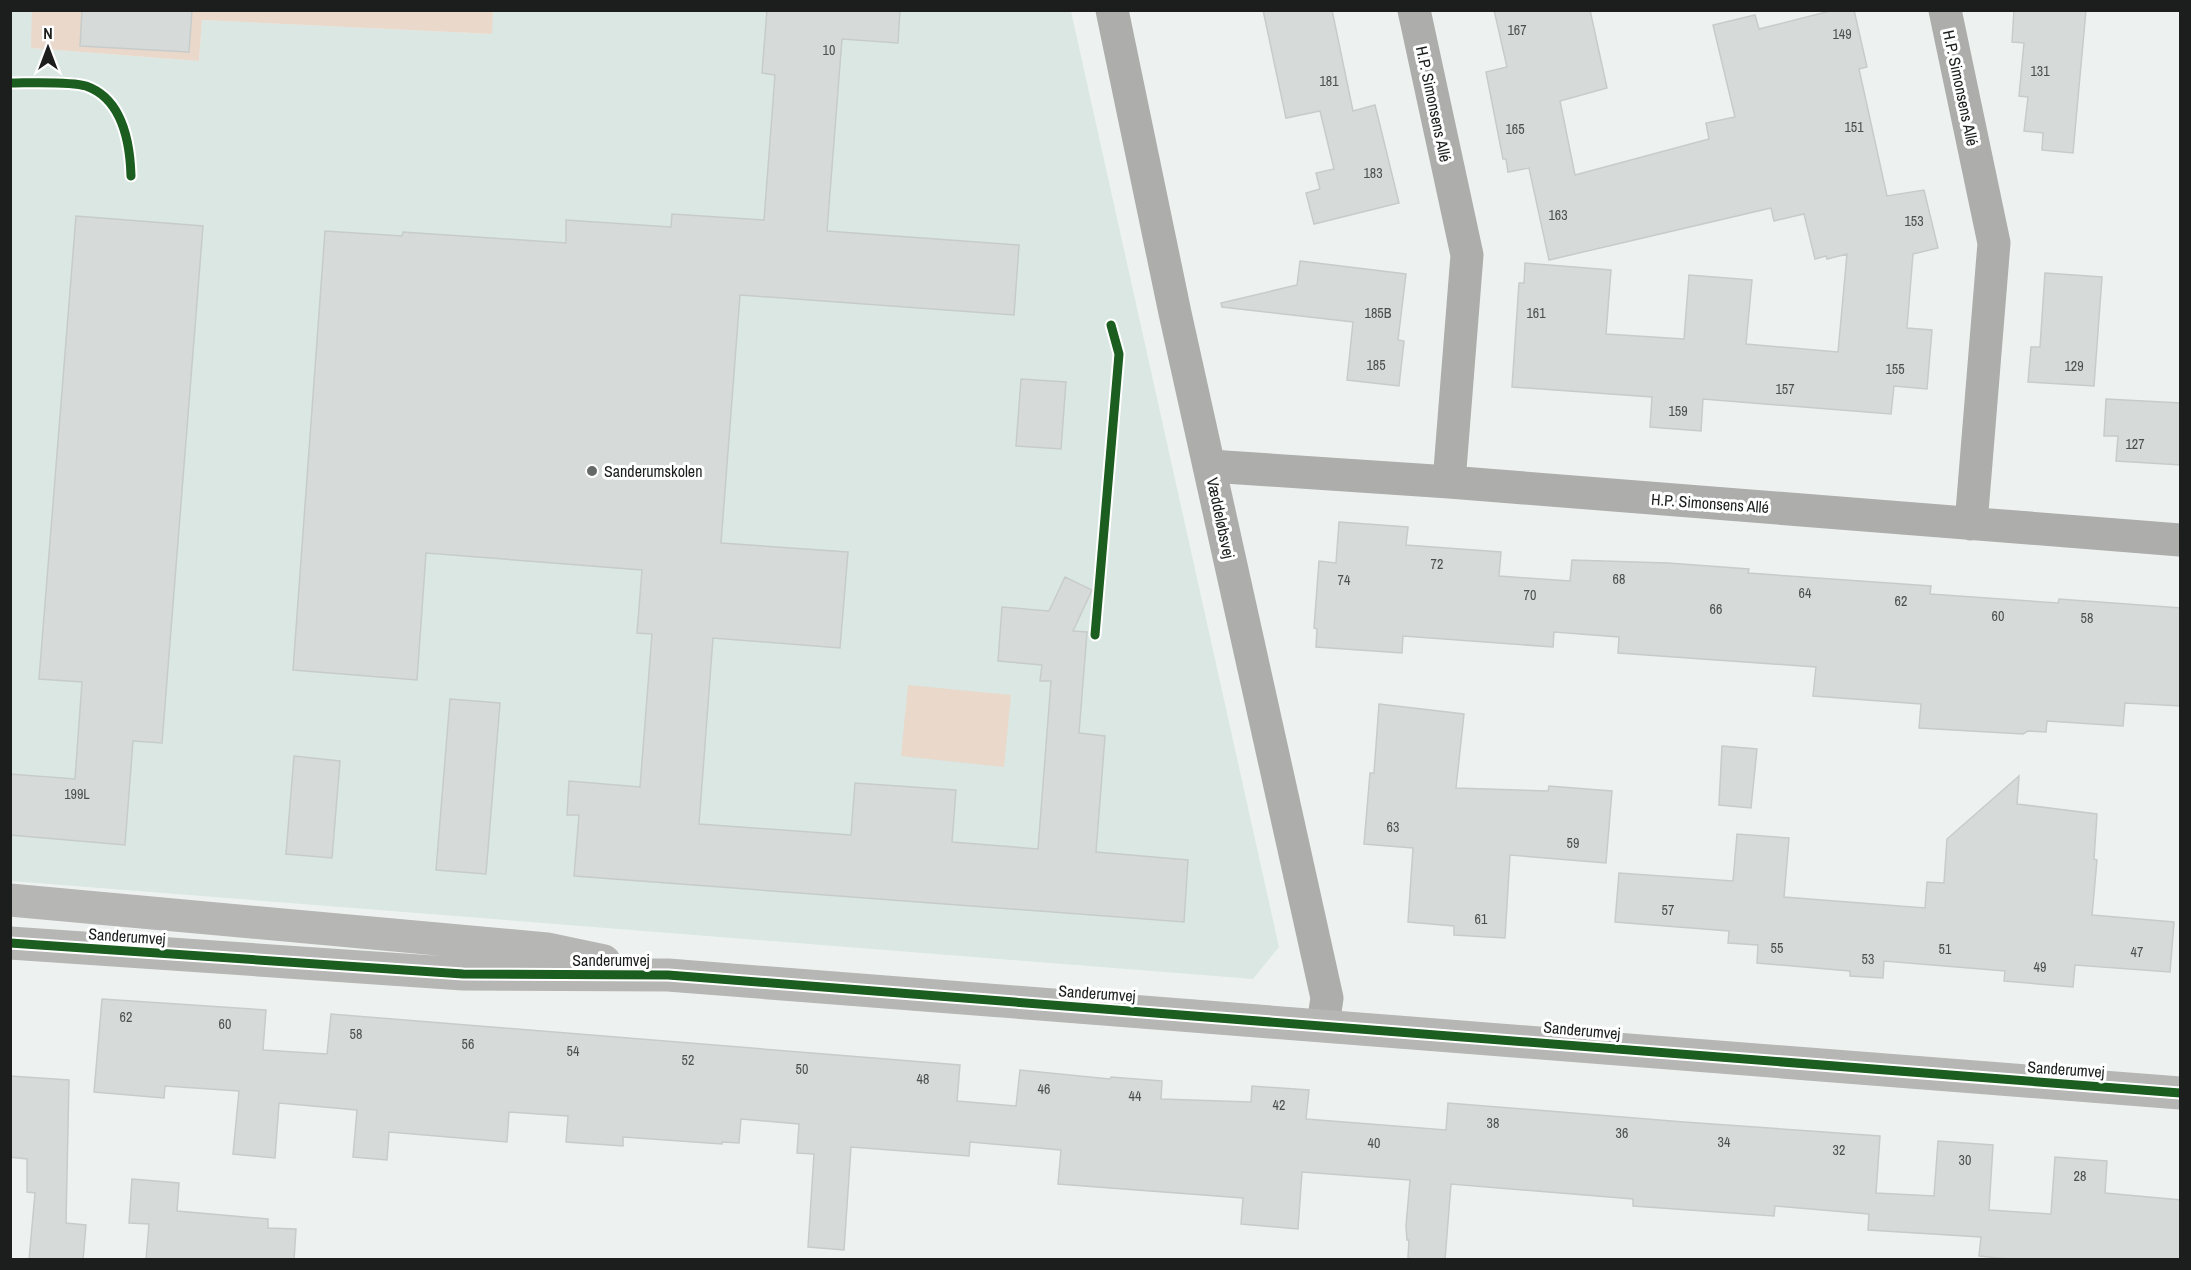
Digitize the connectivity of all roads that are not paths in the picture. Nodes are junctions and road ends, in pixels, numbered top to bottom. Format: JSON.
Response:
{"nodes":[{"id":1,"x":1112,"y":10,"type":"edge"},
{"id":2,"x":1414,"y":10,"type":"edge"},
{"id":3,"x":1945,"y":10,"type":"edge"},
{"id":4,"x":1210,"y":466,"type":"junction"},
{"id":5,"x":1449,"y":482,"type":"junction"},
{"id":6,"x":1971,"y":524,"type":"junction"},
{"id":7,"x":2181,"y":540,"type":"edge"},
{"id":8,"x":10,"y":900,"type":"edge"},
{"id":9,"x":10,"y":943,"type":"edge"},
{"id":10,"x":668,"y":975,"type":"junction"},
{"id":11,"x":1323,"y":1025,"type":"junction"},
{"id":12,"x":2181,"y":1093,"type":"edge"}],
"edges":[{"from":1,"to":4,"type":"street","name":"Væddeløbsvej"},
{"from":2,"to":5,"type":"street","name":"H.P. Simonsens Allé"},
{"from":3,"to":6,"type":"street","name":"H.P. Simonsens Allé"},
{"from":4,"to":5,"type":"street","name":"H.P. Simonsens Allé"},
{"from":4,"to":11,"type":"street","name":"Væddeløbsvej"},
{"from":5,"to":6,"type":"street","name":"H.P. Simonsens Allé"},
{"from":6,"to":7,"type":"street","name":"H.P. Simonsens Allé"},
{"from":8,"to":10,"type":"street","name":"Sanderumvej"},
{"from":9,"to":10,"type":"street","name":"Sanderumvej"},
{"from":10,"to":11,"type":"street","name":"Sanderumvej"},
{"from":11,"to":12,"type":"street","name":"Sanderumvej"}]}
